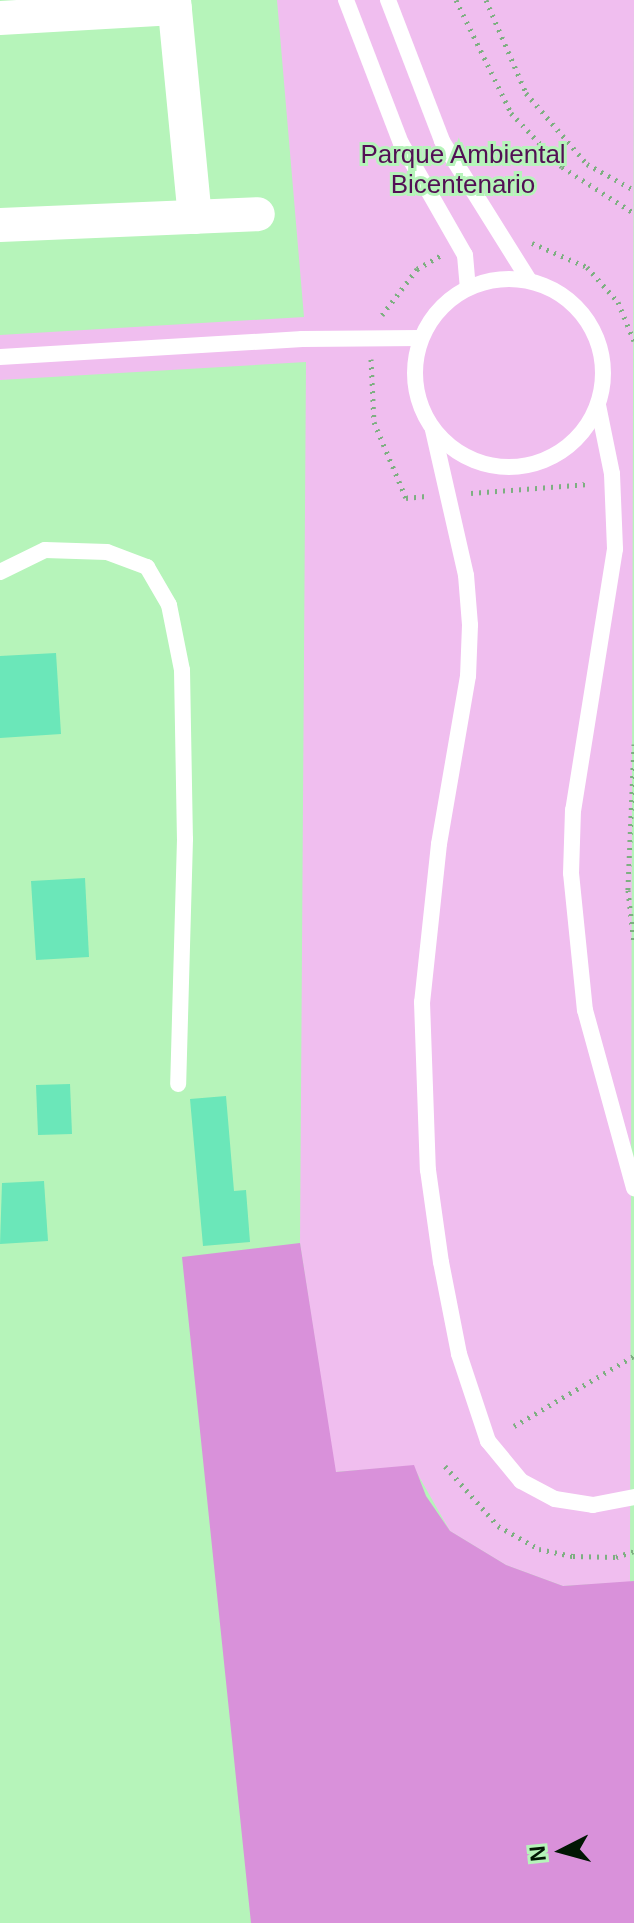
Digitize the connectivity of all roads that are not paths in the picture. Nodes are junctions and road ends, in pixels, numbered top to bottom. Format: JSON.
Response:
{"nodes":[{"id":1,"x":346,"y":0,"type":"edge"},
{"id":2,"x":388,"y":0,"type":"edge"},
{"id":3,"x":174,"y":4,"type":"edge"},
{"id":4,"x":0,"y":18,"type":"edge"},
{"id":5,"x":258,"y":214,"type":"dead end"},
{"id":6,"x":195,"y":217,"type":"junction"},
{"id":7,"x":0,"y":225,"type":"edge"},
{"id":8,"x":529,"y":280,"type":"junction"},
{"id":9,"x":468,"y":288,"type":"junction"},
{"id":10,"x":421,"y":338,"type":"junction"},
{"id":11,"x":0,"y":357,"type":"edge"},
{"id":12,"x":598,"y":405,"type":"junction"},
{"id":13,"x":433,"y":430,"type":"junction"},
{"id":14,"x":0,"y":572,"type":"edge"},
{"id":15,"x":178,"y":1084,"type":"dead end"},
{"id":16,"x":634,"y":1188,"type":"edge"},
{"id":17,"x":634,"y":1497,"type":"edge"}],
"edges":[{"from":1,"to":9,"type":"lane"},
{"from":2,"to":8,"type":"lane"},
{"from":3,"to":4,"type":"street"},
{"from":3,"to":6,"type":"street"},
{"from":5,"to":6,"type":"street"},
{"from":6,"to":7,"type":"street"},
{"from":8,"to":9,"type":"lane"},
{"from":8,"to":12,"type":"lane"},
{"from":9,"to":10,"type":"lane"},
{"from":10,"to":11,"type":"lane"},
{"from":10,"to":13,"type":"lane"},
{"from":12,"to":13,"type":"lane"},
{"from":12,"to":16,"type":"lane"},
{"from":13,"to":17,"type":"lane"},
{"from":14,"to":15,"type":"lane"}]}
